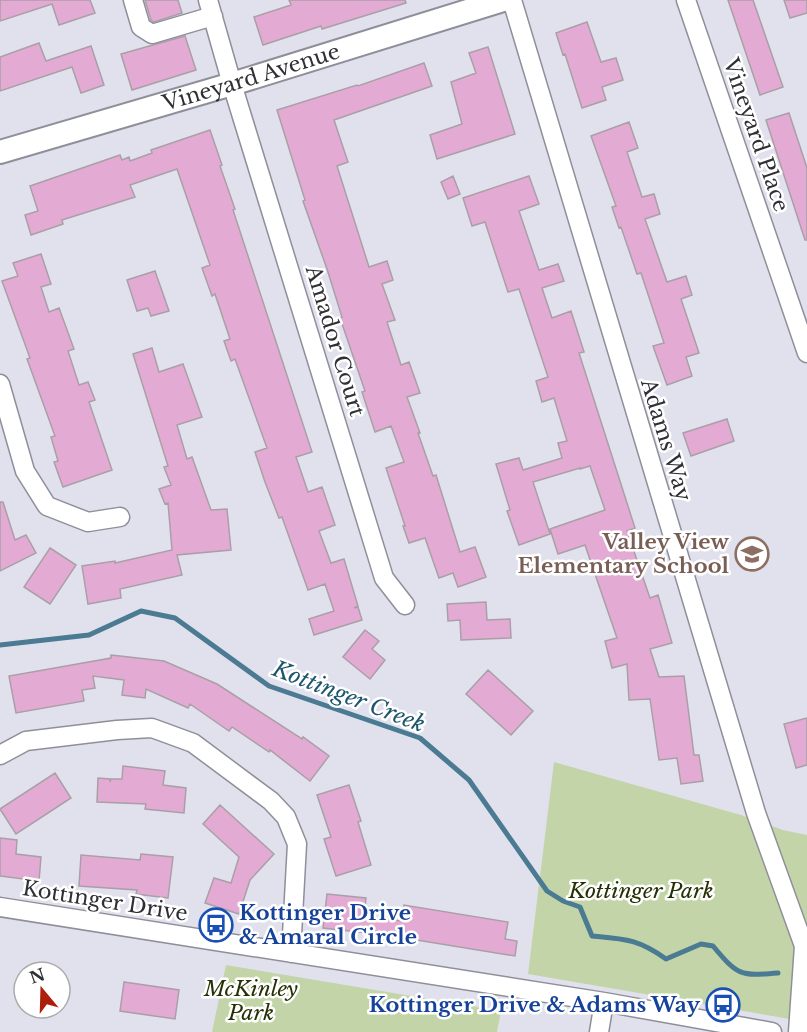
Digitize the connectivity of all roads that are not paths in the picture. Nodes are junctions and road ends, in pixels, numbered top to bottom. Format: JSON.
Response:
{"nodes":[{"id":1,"x":133,"y":0,"type":"edge"},
{"id":2,"x":503,"y":0,"type":"edge"},
{"id":3,"x":512,"y":0,"type":"edge"},
{"id":4,"x":686,"y":0,"type":"edge"},
{"id":5,"x":210,"y":8,"type":"edge"},
{"id":6,"x":232,"y":84,"type":"junction"},
{"id":7,"x":0,"y":152,"type":"edge"},
{"id":8,"x":807,"y":353,"type":"edge"},
{"id":9,"x":0,"y":384,"type":"edge"},
{"id":10,"x":120,"y":517,"type":"dead end"},
{"id":11,"x":405,"y":605,"type":"dead end"},
{"id":12,"x":0,"y":755,"type":"edge"},
{"id":13,"x":0,"y":907,"type":"edge"},
{"id":14,"x":291,"y":953,"type":"junction"},
{"id":15,"x":604,"y":1002,"type":"junction"},
{"id":16,"x":599,"y":1032,"type":"edge"},
{"id":17,"x":772,"y":1032,"type":"edge"},
{"id":18,"x":798,"y":1032,"type":"edge"}],
"edges":[{"from":1,"to":5,"type":"street"},
{"from":2,"to":6,"type":"street","name":"Vineyard Avenue"},
{"from":3,"to":18,"type":"street","name":"Adams Way"},
{"from":4,"to":8,"type":"street","name":"Vineyard Place"},
{"from":5,"to":6,"type":"street","name":"Amador Court"},
{"from":6,"to":7,"type":"street","name":"Vineyard Avenue"},
{"from":6,"to":11,"type":"street","name":"Amador Court"},
{"from":9,"to":10,"type":"street"},
{"from":12,"to":14,"type":"street"},
{"from":13,"to":14,"type":"street","name":"Kottinger Drive"},
{"from":14,"to":15,"type":"street","name":"Kottinger Drive"},
{"from":15,"to":16,"type":"street"},
{"from":15,"to":17,"type":"street","name":"Kottinger Drive"}]}
